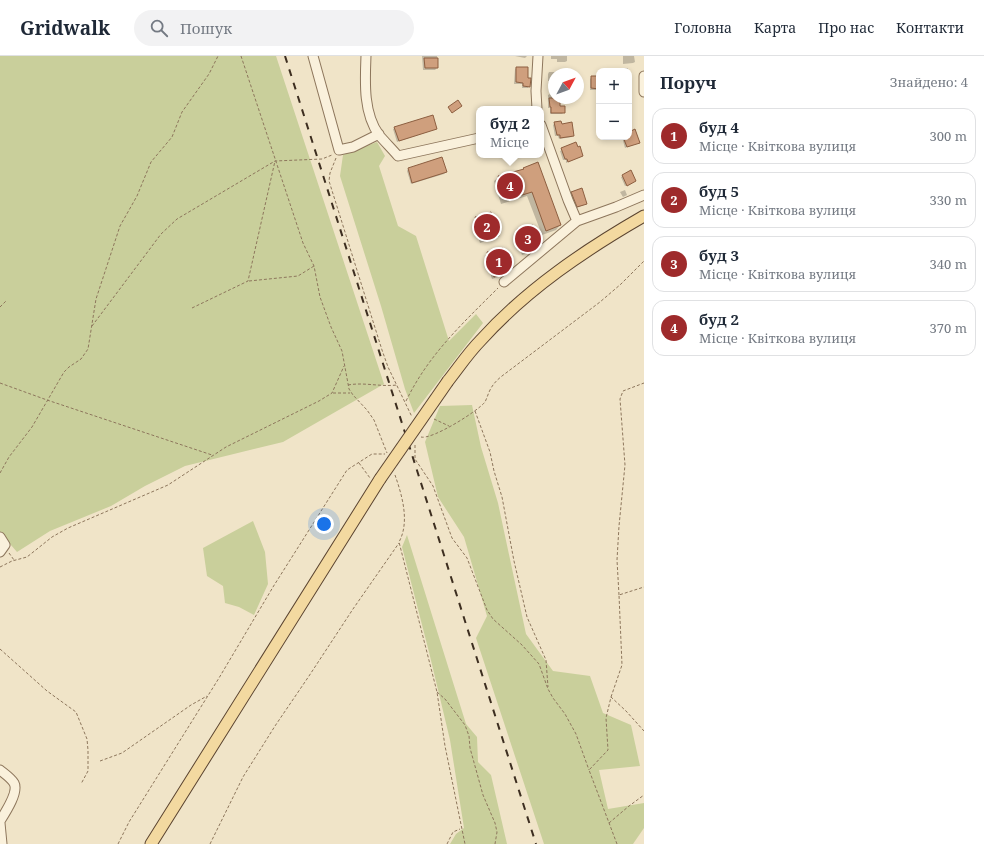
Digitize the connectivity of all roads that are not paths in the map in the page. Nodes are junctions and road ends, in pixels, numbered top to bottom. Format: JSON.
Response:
{"nodes":[{"id":1,"x":313,"y":56,"type":"edge"},
{"id":2,"x":366,"y":56,"type":"edge"},
{"id":3,"x":538,"y":56,"type":"edge"},
{"id":4,"x":644,"y":76,"type":"edge"},
{"id":5,"x":644,"y":92,"type":"edge"},
{"id":6,"x":537,"y":106,"type":"edge"},
{"id":7,"x":379,"y":134,"type":"junction"},
{"id":8,"x":544,"y":134,"type":"edge"},
{"id":9,"x":476,"y":139,"type":"edge"},
{"id":10,"x":644,"y":195,"type":"edge"},
{"id":11,"x":644,"y":216,"type":"edge"},
{"id":12,"x":577,"y":221,"type":"junction"},
{"id":13,"x":504,"y":282,"type":"road end"},
{"id":14,"x":0,"y":537,"type":"edge"},
{"id":15,"x":2,"y":550,"type":"edge"},
{"id":16,"x":0,"y":770,"type":"edge"},
{"id":17,"x":0,"y":822,"type":"edge"},
{"id":18,"x":2,"y":844,"type":"edge"},
{"id":19,"x":151,"y":844,"type":"edge"}],
"edges":[{"from":1,"to":7,"type":"street"},
{"from":2,"to":7,"type":"street"},
{"from":3,"to":6,"type":"street"},
{"from":4,"to":5,"type":"street"},
{"from":7,"to":9,"type":"street"},
{"from":8,"to":12,"type":"street"},
{"from":10,"to":12,"type":"street"},
{"from":11,"to":19,"type":"main road","bridge":true},
{"from":12,"to":13,"type":"street"},
{"from":14,"to":15,"type":"street"},
{"from":16,"to":17,"type":"street"},
{"from":17,"to":18,"type":"street"}]}
